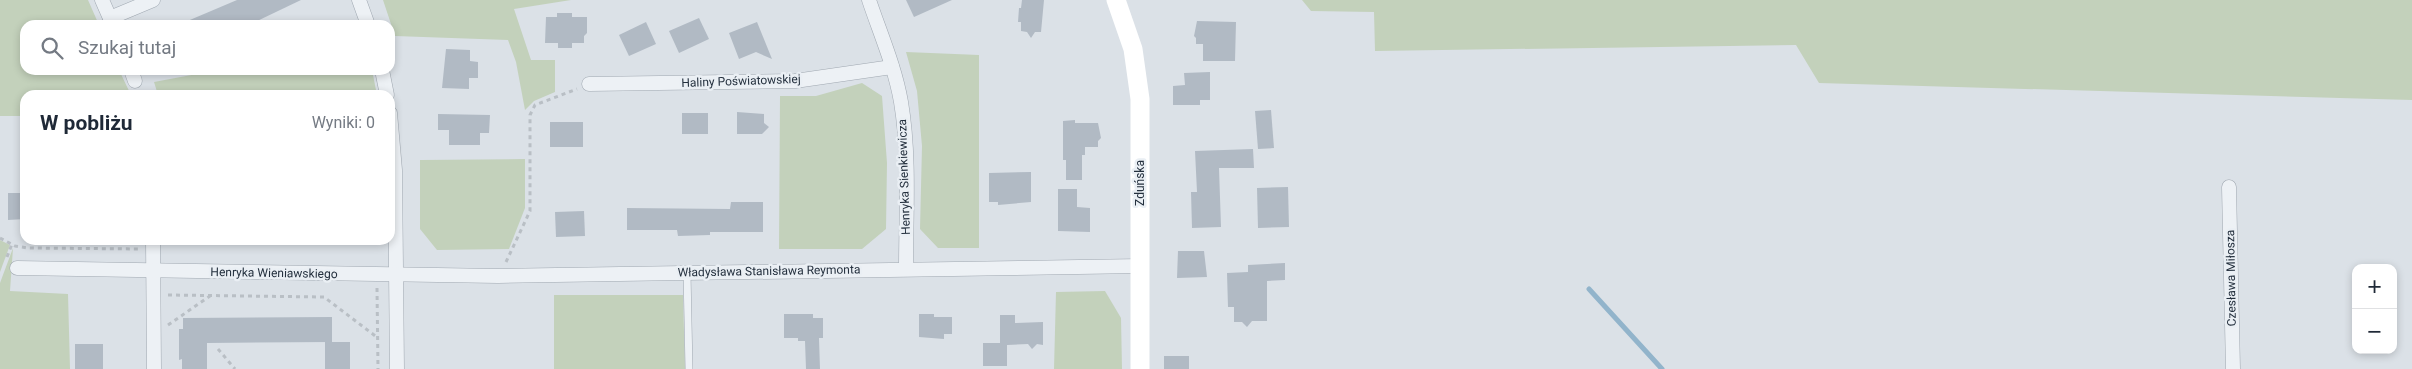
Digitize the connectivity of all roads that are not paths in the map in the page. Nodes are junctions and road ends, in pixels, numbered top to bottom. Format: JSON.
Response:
{"nodes":[{"id":1,"x":102,"y":0,"type":"edge"},
{"id":2,"x":152,"y":0,"type":"edge"},
{"id":3,"x":359,"y":0,"type":"edge"},
{"id":4,"x":869,"y":0,"type":"edge"},
{"id":5,"x":1116,"y":0,"type":"edge"},
{"id":6,"x":111,"y":20,"type":"edge"},
{"id":7,"x":113,"y":20,"type":"edge"},
{"id":8,"x":366,"y":20,"type":"edge"},
{"id":9,"x":892,"y":66,"type":"junction"},
{"id":10,"x":383,"y":75,"type":"edge"},
{"id":11,"x":589,"y":84,"type":"road end"},
{"id":12,"x":386,"y":90,"type":"edge"},
{"id":13,"x":2229,"y":187,"type":"dead end"},
{"id":14,"x":395,"y":223,"type":"edge"},
{"id":15,"x":153,"y":245,"type":"edge"},
{"id":16,"x":1141,"y":266,"type":"junction"},
{"id":17,"x":17,"y":268,"type":"dead end"},
{"id":18,"x":906,"y":269,"type":"junction"},
{"id":19,"x":152,"y":271,"type":"junction"},
{"id":20,"x":687,"y":273,"type":"junction"},
{"id":21,"x":396,"y":276,"type":"junction"},
{"id":22,"x":154,"y":369,"type":"edge"},
{"id":23,"x":397,"y":369,"type":"edge"},
{"id":24,"x":689,"y":369,"type":"edge"},
{"id":25,"x":1140,"y":369,"type":"edge"},
{"id":26,"x":2233,"y":369,"type":"edge"}],
"edges":[{"from":1,"to":6,"type":"street"},
{"from":2,"to":7,"type":"street"},
{"from":3,"to":8,"type":"street"},
{"from":4,"to":9,"type":"street","name":"Henryka Sienkiewicza"},
{"from":5,"to":16,"type":"street","name":"Zduńska"},
{"from":9,"to":11,"type":"street","name":"Haliny Poświatowskiej"},
{"from":9,"to":18,"type":"street","name":"Henryka Sienkiewicza"},
{"from":10,"to":12,"type":"street"},
{"from":13,"to":26,"type":"street","name":"Czesława Miłosza"},
{"from":14,"to":21,"type":"street"},
{"from":15,"to":19,"type":"street"},
{"from":16,"to":18,"type":"street","name":"Władysława Stanisława Reymonta"},
{"from":16,"to":25,"type":"street","name":"Zduńska"},
{"from":17,"to":19,"type":"street","name":"Henryka Wieniawskiego"},
{"from":18,"to":20,"type":"street","name":"Władysława Stanisława Reymonta"},
{"from":19,"to":21,"type":"street","name":"Henryka Wieniawskiego"},
{"from":19,"to":22,"type":"street"},
{"from":20,"to":21,"type":"street","name":"Władysława Stanisława Reymonta"},
{"from":20,"to":24,"type":"lane"},
{"from":21,"to":23,"type":"street"}]}
